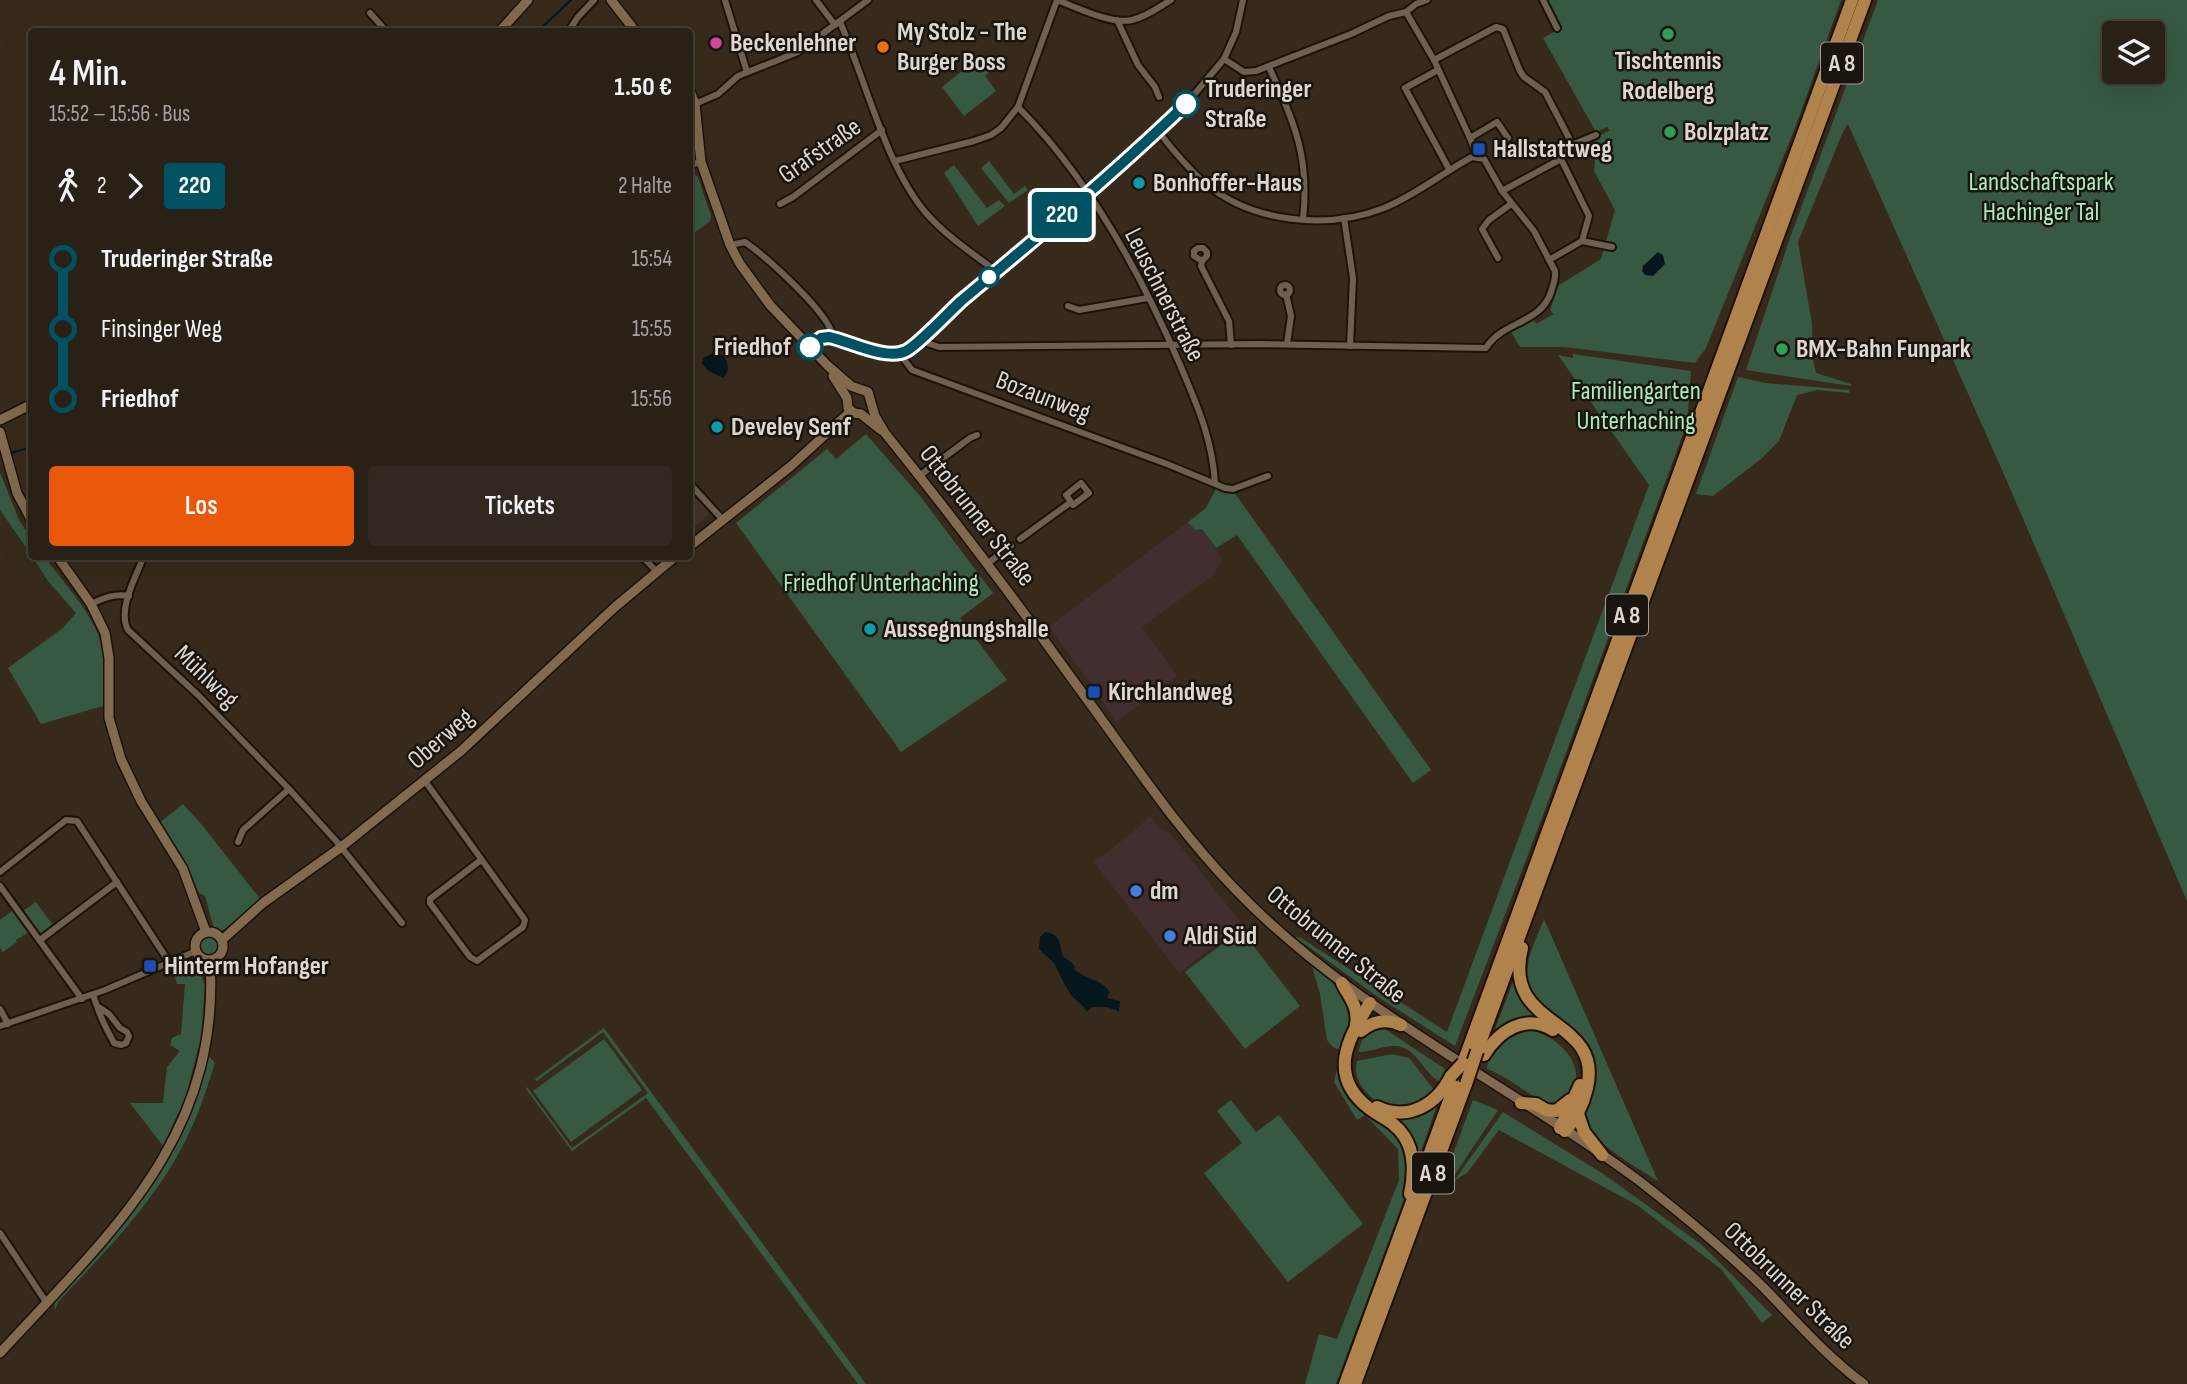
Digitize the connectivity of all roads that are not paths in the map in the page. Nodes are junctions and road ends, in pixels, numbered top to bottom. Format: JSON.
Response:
{"nodes":[{"id":1,"x":528,"y":0,"type":"edge"},
{"id":2,"x":594,"y":0,"type":"edge"},
{"id":3,"x":611,"y":0,"type":"edge"},
{"id":4,"x":726,"y":0,"type":"edge"},
{"id":5,"x":816,"y":0,"type":"edge"},
{"id":6,"x":868,"y":0,"type":"edge"},
{"id":7,"x":1057,"y":0,"type":"edge"},
{"id":8,"x":1171,"y":0,"type":"edge"},
{"id":9,"x":1243,"y":0,"type":"edge"},
{"id":10,"x":1427,"y":0,"type":"edge"},
{"id":11,"x":1543,"y":0,"type":"edge"},
{"id":12,"x":1852,"y":0,"type":"edge"},
{"id":13,"x":1865,"y":0,"type":"edge"},
{"id":14,"x":1406,"y":12,"type":"junction"},
{"id":15,"x":370,"y":13,"type":"dead end"},
{"id":16,"x":1117,"y":20,"type":"junction"},
{"id":17,"x":838,"y":24,"type":"junction"},
{"id":18,"x":383,"y":28,"type":"edge"},
{"id":19,"x":503,"y":28,"type":"edge"},
{"id":20,"x":571,"y":28,"type":"edge"},
{"id":21,"x":633,"y":28,"type":"edge"},
{"id":22,"x":1557,"y":28,"type":"dead end"},
{"id":23,"x":1224,"y":59,"type":"junction"},
{"id":24,"x":1434,"y":60,"type":"junction"},
{"id":25,"x":1269,"y":67,"type":"junction"},
{"id":26,"x":1438,"y":70,"type":"junction"},
{"id":27,"x":747,"y":72,"type":"junction"},
{"id":28,"x":1159,"y":97,"type":"dead end"},
{"id":29,"x":693,"y":99,"type":"edge"},
{"id":30,"x":695,"y":104,"type":"junction"},
{"id":31,"x":1018,"y":107,"type":"junction"},
{"id":32,"x":882,"y":130,"type":"junction"},
{"id":33,"x":1158,"y":131,"type":"junction"},
{"id":34,"x":1596,"y":135,"type":"dead end"},
{"id":35,"x":1470,"y":138,"type":"junction"},
{"id":36,"x":1508,"y":138,"type":"dead end"},
{"id":37,"x":1570,"y":143,"type":"junction"},
{"id":38,"x":1477,"y":157,"type":"junction"},
{"id":39,"x":1561,"y":159,"type":"junction"},
{"id":40,"x":895,"y":161,"type":"junction"},
{"id":41,"x":701,"y":162,"type":"junction"},
{"id":42,"x":693,"y":164,"type":"edge"},
{"id":43,"x":1449,"y":169,"type":"junction"},
{"id":44,"x":1502,"y":191,"type":"junction"},
{"id":45,"x":1087,"y":193,"type":"junction"},
{"id":46,"x":780,"y":204,"type":"dead end"},
{"id":47,"x":1511,"y":204,"type":"junction"},
{"id":48,"x":1345,"y":218,"type":"junction"},
{"id":49,"x":1303,"y":219,"type":"junction"},
{"id":50,"x":1582,"y":242,"type":"junction"},
{"id":51,"x":730,"y":245,"type":"junction"},
{"id":52,"x":1612,"y":247,"type":"dead end"},
{"id":53,"x":1498,"y":258,"type":"dead end"},
{"id":54,"x":1549,"y":260,"type":"junction"},
{"id":55,"x":1202,"y":261,"type":"dead end"},
{"id":56,"x":996,"y":271,"type":"junction"},
{"id":57,"x":1286,"y":294,"type":"dead end"},
{"id":58,"x":1148,"y":298,"type":"junction"},
{"id":59,"x":1068,"y":306,"type":"dead end"},
{"id":60,"x":921,"y":337,"type":"junction"},
{"id":61,"x":833,"y":338,"type":"junction"},
{"id":62,"x":1287,"y":344,"type":"junction"},
{"id":63,"x":1171,"y":345,"type":"junction"},
{"id":64,"x":1231,"y":345,"type":"junction"},
{"id":65,"x":1350,"y":346,"type":"junction"},
{"id":66,"x":810,"y":347,"type":"junction"},
{"id":67,"x":899,"y":353,"type":"junction"},
{"id":68,"x":1726,"y":359,"type":"junction"},
{"id":69,"x":827,"y":365,"type":"junction"},
{"id":70,"x":1718,"y":383,"type":"junction"},
{"id":71,"x":858,"y":388,"type":"junction"},
{"id":72,"x":847,"y":398,"type":"junction"},
{"id":73,"x":872,"y":402,"type":"junction"},
{"id":74,"x":28,"y":406,"type":"edge"},
{"id":75,"x":0,"y":411,"type":"edge"},
{"id":76,"x":856,"y":412,"type":"junction"},
{"id":77,"x":12,"y":414,"type":"junction"},
{"id":78,"x":0,"y":420,"type":"edge"},
{"id":79,"x":0,"y":432,"type":"edge"},
{"id":80,"x":886,"y":433,"type":"junction"},
{"id":81,"x":977,"y":435,"type":"dead end"},
{"id":82,"x":3,"y":447,"type":"edge"},
{"id":83,"x":1268,"y":475,"type":"dead end"},
{"id":84,"x":919,"y":476,"type":"junction"},
{"id":85,"x":1215,"y":484,"type":"junction"},
{"id":86,"x":693,"y":487,"type":"edge"},
{"id":87,"x":1071,"y":502,"type":"dead end"},
{"id":88,"x":28,"y":514,"type":"edge"},
{"id":89,"x":723,"y":520,"type":"junction"},
{"id":90,"x":1020,"y":539,"type":"dead end"},
{"id":91,"x":693,"y":544,"type":"edge"},
{"id":92,"x":1011,"y":546,"type":"dead end"},
{"id":93,"x":60,"y":560,"type":"edge"},
{"id":94,"x":143,"y":560,"type":"edge"},
{"id":95,"x":646,"y":560,"type":"edge"},
{"id":96,"x":671,"y":560,"type":"edge"},
{"id":97,"x":988,"y":563,"type":"junction"},
{"id":98,"x":657,"y":572,"type":"junction"},
{"id":99,"x":129,"y":596,"type":"junction"},
{"id":100,"x":91,"y":604,"type":"junction"},
{"id":101,"x":425,"y":781,"type":"junction"},
{"id":102,"x":289,"y":789,"type":"junction"},
{"id":103,"x":238,"y":842,"type":"dead end"},
{"id":104,"x":341,"y":848,"type":"junction"},
{"id":105,"x":481,"y":860,"type":"junction"},
{"id":106,"x":0,"y":872,"type":"edge"},
{"id":107,"x":1541,"y":880,"type":"junction"},
{"id":108,"x":117,"y":882,"type":"junction"},
{"id":109,"x":0,"y":886,"type":"edge"},
{"id":110,"x":402,"y":923,"type":"dead end"},
{"id":111,"x":206,"y":932,"type":"junction"},
{"id":112,"x":40,"y":940,"type":"junction"},
{"id":113,"x":222,"y":940,"type":"junction"},
{"id":114,"x":195,"y":951,"type":"junction"},
{"id":115,"x":210,"y":960,"type":"junction"},
{"id":116,"x":169,"y":962,"type":"junction"},
{"id":117,"x":1342,"y":983,"type":"junction"},
{"id":118,"x":93,"y":995,"type":"junction"},
{"id":119,"x":82,"y":999,"type":"junction"},
{"id":120,"x":97,"y":1006,"type":"junction"},
{"id":121,"x":1373,"y":1006,"type":"junction"},
{"id":122,"x":0,"y":1009,"type":"edge"},
{"id":123,"x":4,"y":1025,"type":"edge"},
{"id":124,"x":1401,"y":1025,"type":"junction"},
{"id":125,"x":1358,"y":1028,"type":"junction"},
{"id":126,"x":1477,"y":1051,"type":"junction"},
{"id":127,"x":1461,"y":1084,"type":"junction"},
{"id":128,"x":1578,"y":1092,"type":"junction"},
{"id":129,"x":1521,"y":1103,"type":"junction"},
{"id":130,"x":1578,"y":1114,"type":"junction"},
{"id":131,"x":1562,"y":1129,"type":"junction"},
{"id":132,"x":1602,"y":1155,"type":"junction"},
{"id":133,"x":1402,"y":1232,"type":"junction"},
{"id":134,"x":0,"y":1233,"type":"edge"},
{"id":135,"x":46,"y":1302,"type":"junction"},
{"id":136,"x":0,"y":1353,"type":"edge"},
{"id":137,"x":1345,"y":1384,"type":"edge"},
{"id":138,"x":1355,"y":1384,"type":"edge"},
{"id":139,"x":1864,"y":1384,"type":"edge"}],
"edges":[{"from":1,"to":19,"type":"main road"},
{"from":2,"to":20,"type":"street"},
{"from":3,"to":21,"type":"main road"},
{"from":4,"to":27,"type":"street"},
{"from":5,"to":17,"type":"street"},
{"from":6,"to":17,"type":"street"},
{"from":7,"to":16,"type":"street"},
{"from":7,"to":31,"type":"street"},
{"from":8,"to":16,"type":"street"},
{"from":9,"to":23,"type":"street"},
{"from":10,"to":14,"type":"street"},
{"from":11,"to":22,"type":"street"},
{"from":12,"to":68,"type":"highway","number":"A 8"},
{"from":13,"to":68,"type":"highway","number":"A 8"},
{"from":14,"to":24,"type":"street"},
{"from":14,"to":25,"type":"street"},
{"from":15,"to":18,"type":"street"},
{"from":16,"to":28,"type":"street"},
{"from":17,"to":27,"type":"street"},
{"from":17,"to":32,"type":"street"},
{"from":23,"to":25,"type":"street"},
{"from":23,"to":33,"type":"street"},
{"from":24,"to":26,"type":"street"},
{"from":24,"to":37,"type":"street"},
{"from":25,"to":49,"type":"street"},
{"from":26,"to":35,"type":"street"},
{"from":26,"to":43,"type":"street"},
{"from":27,"to":30,"type":"street"},
{"from":29,"to":30,"type":"main road","name":"Ottobrunner Straße"},
{"from":30,"to":41,"type":"main road","name":"Ottobrunner Straße"},
{"from":31,"to":40,"type":"street"},
{"from":31,"to":45,"type":"street","name":"Leuschnerstraße"},
{"from":32,"to":40,"type":"street"},
{"from":32,"to":46,"type":"street","name":"Grafstraße"},
{"from":33,"to":45,"type":"street"},
{"from":33,"to":49,"type":"street"},
{"from":34,"to":37,"type":"street"},
{"from":35,"to":36,"type":"street"},
{"from":35,"to":38,"type":"street"},
{"from":37,"to":39,"type":"street"},
{"from":38,"to":43,"type":"street"},
{"from":38,"to":44,"type":"street"},
{"from":39,"to":44,"type":"street"},
{"from":39,"to":50,"type":"street"},
{"from":40,"to":56,"type":"street"},
{"from":41,"to":42,"type":"street"},
{"from":41,"to":51,"type":"main road","name":"Ottobrunner Straße"},
{"from":43,"to":48,"type":"street"},
{"from":44,"to":47,"type":"street"},
{"from":45,"to":56,"type":"street"},
{"from":45,"to":58,"type":"street","name":"Leuschnerstraße"},
{"from":47,"to":53,"type":"street"},
{"from":47,"to":54,"type":"street"},
{"from":48,"to":49,"type":"street"},
{"from":48,"to":65,"type":"street"},
{"from":50,"to":52,"type":"street"},
{"from":50,"to":54,"type":"street"},
{"from":51,"to":61,"type":"street"},
{"from":51,"to":66,"type":"main road","name":"Ottobrunner Straße"},
{"from":54,"to":65,"type":"street"},
{"from":55,"to":64,"type":"street"},
{"from":56,"to":60,"type":"street"},
{"from":57,"to":62,"type":"street"},
{"from":58,"to":59,"type":"street"},
{"from":58,"to":63,"type":"street","name":"Leuschnerstraße"},
{"from":60,"to":63,"type":"street"},
{"from":60,"to":67,"type":"street"},
{"from":61,"to":66,"type":"street"},
{"from":61,"to":67,"type":"street"},
{"from":62,"to":64,"type":"street"},
{"from":62,"to":65,"type":"street"},
{"from":63,"to":64,"type":"street"},
{"from":63,"to":85,"type":"street","name":"Leuschnerstraße"},
{"from":66,"to":69,"type":"main road","name":"Ottobrunner Straße"},
{"from":67,"to":85,"type":"street","name":"Bozaunweg"},
{"from":68,"to":70,"type":"highway","number":"A 8"},
{"from":69,"to":71,"type":"main road","name":"Ottobrunner Straße"},
{"from":69,"to":72,"type":"main road","name":"Ottobrunner Straße"},
{"from":70,"to":107,"type":"highway","number":"A 8"},
{"from":70,"to":126,"type":"highway","number":"A 8"},
{"from":71,"to":72,"type":"main road"},
{"from":71,"to":73,"type":"main road","name":"Ottobrunner Straße"},
{"from":72,"to":76,"type":"main road","name":"Ottobrunner Straße"},
{"from":73,"to":76,"type":"main road"},
{"from":73,"to":80,"type":"main road","name":"Ottobrunner Straße"},
{"from":74,"to":77,"type":"main road"},
{"from":75,"to":77,"type":"main road"},
{"from":76,"to":80,"type":"main road","name":"Ottobrunner Straße"},
{"from":76,"to":89,"type":"main road"},
{"from":77,"to":78,"type":"main road"},
{"from":79,"to":82,"type":"main road"},
{"from":80,"to":84,"type":"main road","name":"Ottobrunner Straße"},
{"from":81,"to":84,"type":"street"},
{"from":82,"to":88,"type":"main road"},
{"from":83,"to":85,"type":"street","name":"Bozaunweg"},
{"from":84,"to":97,"type":"main road","name":"Ottobrunner Straße"},
{"from":86,"to":89,"type":"street"},
{"from":87,"to":90,"type":"street"},
{"from":89,"to":91,"type":"main road"},
{"from":92,"to":97,"type":"street"},
{"from":93,"to":100,"type":"main road"},
{"from":94,"to":99,"type":"street","name":"Mühlweg"},
{"from":95,"to":98,"type":"street"},
{"from":96,"to":98,"type":"main road","name":"Oberweg"},
{"from":97,"to":117,"type":"main road","name":"Ottobrunner Straße"},
{"from":98,"to":101,"type":"main road","name":"Oberweg"},
{"from":99,"to":100,"type":"street"},
{"from":99,"to":102,"type":"street","name":"Mühlweg"},
{"from":100,"to":111,"type":"main road"},
{"from":101,"to":104,"type":"main road","name":"Oberweg"},
{"from":101,"to":105,"type":"street"},
{"from":102,"to":103,"type":"street"},
{"from":102,"to":104,"type":"street","name":"Mühlweg"},
{"from":104,"to":110,"type":"street","name":"Mühlweg"},
{"from":104,"to":113,"type":"main road","name":"Oberweg"},
{"from":105,"to":105,"type":"street"},
{"from":106,"to":108,"type":"street"},
{"from":107,"to":126,"type":"highway","number":"A 8"},
{"from":107,"to":130,"type":"highway"},
{"from":108,"to":112,"type":"street"},
{"from":108,"to":116,"type":"street"},
{"from":109,"to":112,"type":"street"},
{"from":111,"to":113,"type":"main road"},
{"from":111,"to":114,"type":"main road"},
{"from":112,"to":119,"type":"street"},
{"from":113,"to":115,"type":"main road"},
{"from":114,"to":115,"type":"main road"},
{"from":114,"to":116,"type":"street"},
{"from":115,"to":135,"type":"main road"},
{"from":116,"to":118,"type":"street"},
{"from":117,"to":121,"type":"main road","name":"Ottobrunner Straße"},
{"from":117,"to":125,"type":"highway"},
{"from":118,"to":119,"type":"street"},
{"from":118,"to":120,"type":"street"},
{"from":119,"to":123,"type":"street"},
{"from":120,"to":120,"type":"street"},
{"from":121,"to":124,"type":"main road","name":"Ottobrunner Straße"},
{"from":121,"to":125,"type":"highway"},
{"from":122,"to":123,"type":"street"},
{"from":124,"to":125,"type":"highway"},
{"from":124,"to":129,"type":"main road","name":"Ottobrunner Straße"},
{"from":125,"to":127,"type":"highway"},
{"from":125,"to":133,"type":"highway"},
{"from":126,"to":127,"type":"highway","number":"A 8","bridge":true},
{"from":126,"to":127,"type":"highway","number":"A 8","bridge":true},
{"from":126,"to":128,"type":"highway"},
{"from":127,"to":133,"type":"highway","number":"A 8"},
{"from":127,"to":138,"type":"highway","number":"A 8"},
{"from":128,"to":129,"type":"highway"},
{"from":128,"to":131,"type":"highway"},
{"from":129,"to":131,"type":"main road","name":"Ottobrunner Straße"},
{"from":130,"to":131,"type":"highway"},
{"from":130,"to":132,"type":"highway"},
{"from":131,"to":132,"type":"main road","name":"Ottobrunner Straße"},
{"from":132,"to":139,"type":"main road","name":"Ottobrunner Straße"},
{"from":133,"to":137,"type":"highway","number":"A 8"},
{"from":134,"to":135,"type":"street"},
{"from":135,"to":136,"type":"main road"}]}
